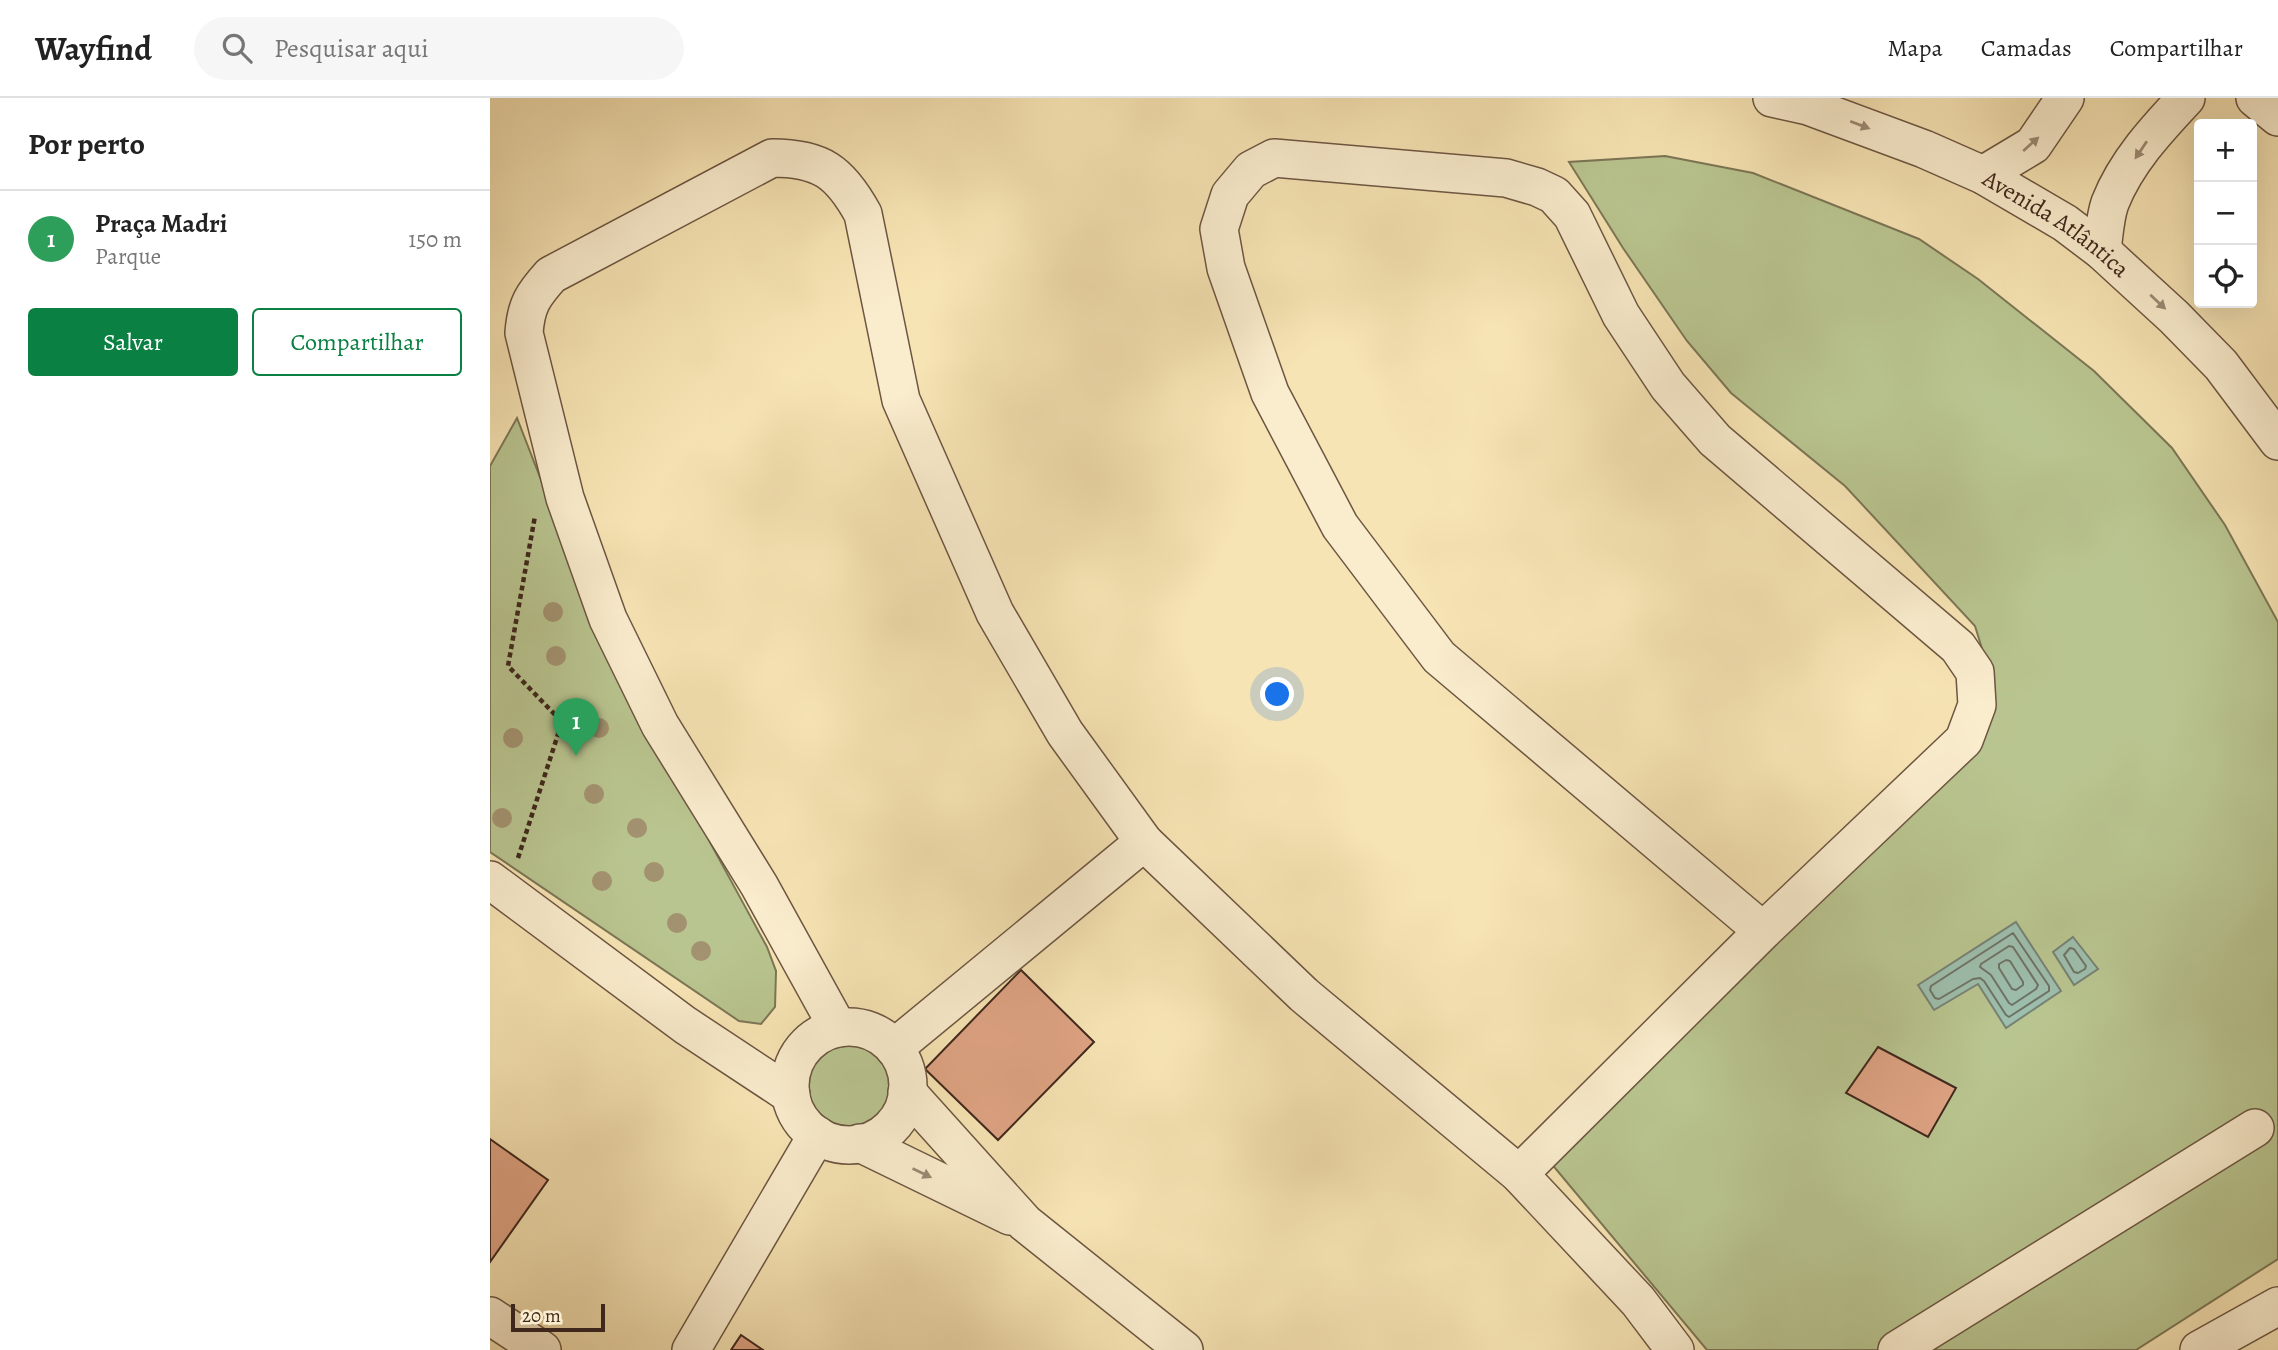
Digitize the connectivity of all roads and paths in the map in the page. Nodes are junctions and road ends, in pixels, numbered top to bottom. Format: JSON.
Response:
{"nodes":[{"id":1,"x":1772,"y":98,"type":"edge"},
{"id":2,"x":2065,"y":98,"type":"edge"},
{"id":3,"x":2186,"y":98,"type":"edge"},
{"id":4,"x":2255,"y":98,"type":"edge"},
{"id":5,"x":1804,"y":102,"type":"edge"},
{"id":6,"x":2278,"y":117,"type":"edge"},
{"id":7,"x":1983,"y":175,"type":"junction"},
{"id":8,"x":2102,"y":250,"type":"junction"},
{"id":9,"x":2278,"y":441,"type":"edge"},
{"id":10,"x":537,"y":504,"type":"dead end"},
{"id":11,"x":1144,"y":842,"type":"junction"},
{"id":12,"x":499,"y":886,"type":"edge"},
{"id":13,"x":1763,"y":930,"type":"junction"},
{"id":14,"x":838,"y":1028,"type":"junction"},
{"id":15,"x":894,"y":1048,"type":"junction"},
{"id":16,"x":907,"y":1092,"type":"junction"},
{"id":17,"x":791,"y":1095,"type":"junction"},
{"id":18,"x":2255,"y":1128,"type":"dead end"},
{"id":19,"x":817,"y":1135,"type":"junction"},
{"id":20,"x":860,"y":1143,"type":"junction"},
{"id":21,"x":1519,"y":1174,"type":"junction"},
{"id":22,"x":1026,"y":1223,"type":"junction"},
{"id":23,"x":2278,"y":1306,"type":"edge"},
{"id":24,"x":490,"y":1316,"type":"edge"},
{"id":25,"x":541,"y":1350,"type":"edge"},
{"id":26,"x":691,"y":1350,"type":"edge"},
{"id":27,"x":1184,"y":1350,"type":"edge"},
{"id":28,"x":1675,"y":1350,"type":"edge"},
{"id":29,"x":1897,"y":1350,"type":"edge"},
{"id":30,"x":2199,"y":1350,"type":"edge"}],
"edges":[{"from":1,"to":5,"type":"street","name":"Avenida Atlântica"},
{"from":7,"to":2,"type":"street","one_way":true},
{"from":3,"to":8,"type":"street","one_way":true},
{"from":4,"to":6,"type":"street"},
{"from":5,"to":7,"type":"street","name":"Avenida Atlântica","one_way":true},
{"from":7,"to":8,"type":"street","name":"Avenida Atlântica"},
{"from":8,"to":9,"type":"street","name":"Avenida Atlântica","one_way":true},
{"from":10,"to":12,"type":"path"},
{"from":11,"to":14,"type":"street"},
{"from":11,"to":15,"type":"street"},
{"from":11,"to":21,"type":"street"},
{"from":12,"to":17,"type":"street"},
{"from":13,"to":13,"type":"street"},
{"from":13,"to":21,"type":"street"},
{"from":14,"to":15,"type":"street"},
{"from":14,"to":17,"type":"street"},
{"from":15,"to":16,"type":"street"},
{"from":16,"to":20,"type":"street"},
{"from":16,"to":22,"type":"street"},
{"from":17,"to":19,"type":"street"},
{"from":18,"to":29,"type":"street"},
{"from":19,"to":20,"type":"street"},
{"from":19,"to":26,"type":"street"},
{"from":20,"to":22,"type":"street","one_way":true},
{"from":21,"to":28,"type":"street"},
{"from":22,"to":27,"type":"street"},
{"from":23,"to":30,"type":"street"},
{"from":24,"to":25,"type":"street"}]}
